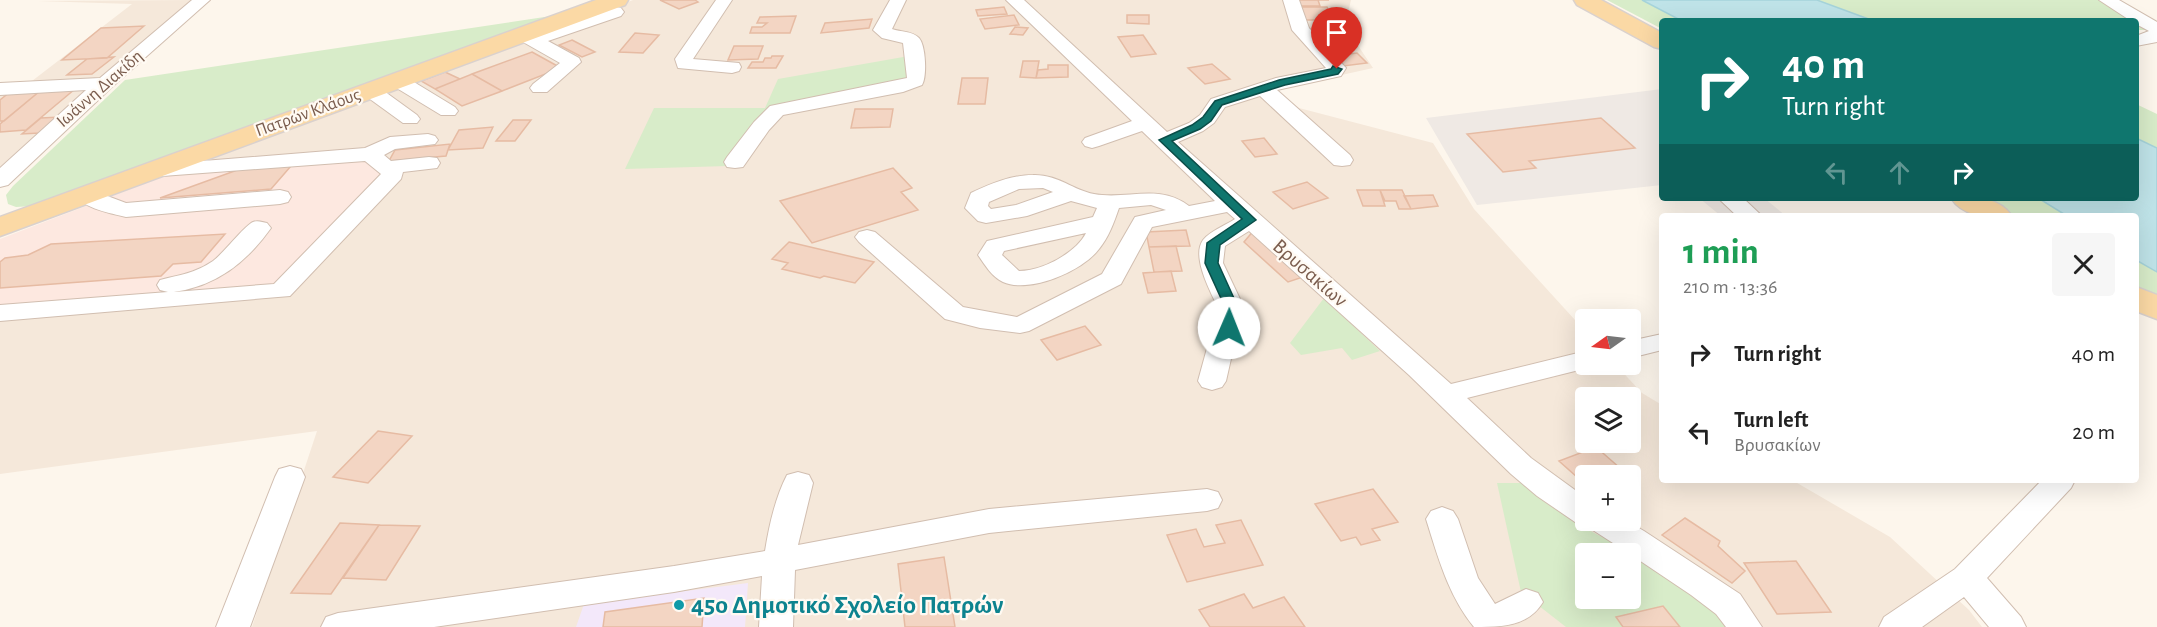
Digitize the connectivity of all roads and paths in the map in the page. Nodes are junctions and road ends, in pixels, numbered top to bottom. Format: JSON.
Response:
{"nodes":[{"id":1,"x":202,"y":0,"type":"edge"},
{"id":2,"x":724,"y":0,"type":"edge"},
{"id":3,"x":898,"y":0,"type":"edge"},
{"id":4,"x":1014,"y":0,"type":"edge"},
{"id":5,"x":1292,"y":0,"type":"edge"},
{"id":6,"x":2107,"y":0,"type":"edge"},
{"id":7,"x":1585,"y":1,"type":"edge"},
{"id":8,"x":616,"y":6,"type":"edge"},
{"id":9,"x":2139,"y":27,"type":"edge"},
{"id":10,"x":2157,"y":28,"type":"edge"},
{"id":11,"x":2157,"y":34,"type":"edge"},
{"id":12,"x":528,"y":37,"type":"junction"},
{"id":13,"x":1659,"y":40,"type":"edge"},
{"id":14,"x":2139,"y":41,"type":"edge"},
{"id":15,"x":732,"y":67,"type":"dead end"},
{"id":16,"x":397,"y":80,"type":"junction"},
{"id":17,"x":105,"y":83,"type":"junction"},
{"id":18,"x":540,"y":88,"type":"dead end"},
{"id":19,"x":0,"y":89,"type":"edge"},
{"id":20,"x":1264,"y":89,"type":"junction"},
{"id":21,"x":370,"y":90,"type":"junction"},
{"id":22,"x":448,"y":111,"type":"dead end"},
{"id":23,"x":410,"y":119,"type":"dead end"},
{"id":24,"x":1146,"y":123,"type":"junction"},
{"id":25,"x":428,"y":140,"type":"dead end"},
{"id":26,"x":1164,"y":140,"type":"junction"},
{"id":27,"x":1092,"y":142,"type":"dead end"},
{"id":28,"x":1342,"y":160,"type":"dead end"},
{"id":29,"x":377,"y":161,"type":"junction"},
{"id":30,"x":735,"y":162,"type":"dead end"},
{"id":31,"x":429,"y":163,"type":"dead end"},
{"id":32,"x":203,"y":167,"type":"junction"},
{"id":33,"x":148,"y":171,"type":"junction"},
{"id":34,"x":0,"y":180,"type":"edge"},
{"id":35,"x":1072,"y":193,"type":"dead end"},
{"id":36,"x":86,"y":195,"type":"junction"},
{"id":37,"x":280,"y":197,"type":"dead end"},
{"id":38,"x":1733,"y":201,"type":"edge"},
{"id":39,"x":1970,"y":201,"type":"edge"},
{"id":40,"x":112,"y":207,"type":"junction"},
{"id":41,"x":1241,"y":212,"type":"junction"},
{"id":42,"x":1747,"y":213,"type":"edge"},
{"id":43,"x":1992,"y":213,"type":"edge"},
{"id":44,"x":1185,"y":214,"type":"junction"},
{"id":45,"x":0,"y":227,"type":"edge"},
{"id":46,"x":259,"y":228,"type":"dead end"},
{"id":47,"x":867,"y":237,"type":"dead end"},
{"id":48,"x":0,"y":299,"type":"edge"},
{"id":49,"x":2139,"y":299,"type":"edge"},
{"id":50,"x":2157,"y":309,"type":"edge"},
{"id":51,"x":0,"y":313,"type":"edge"},
{"id":52,"x":1659,"y":343,"type":"edge"},
{"id":53,"x":1641,"y":347,"type":"edge"},
{"id":54,"x":1575,"y":363,"type":"edge"},
{"id":55,"x":1212,"y":381,"type":"dead end"},
{"id":56,"x":1446,"y":394,"type":"junction"},
{"id":57,"x":290,"y":477,"type":"dead end"},
{"id":58,"x":798,"y":483,"type":"dead end"},
{"id":59,"x":2057,"y":483,"type":"edge"},
{"id":60,"x":1207,"y":500,"type":"dead end"},
{"id":61,"x":1575,"y":506,"type":"edge"},
{"id":62,"x":1442,"y":519,"type":"dead end"},
{"id":63,"x":1617,"y":531,"type":"edge"},
{"id":64,"x":779,"y":561,"type":"junction"},
{"id":65,"x":1967,"y":578,"type":"junction"},
{"id":66,"x":1526,"y":602,"type":"dead end"},
{"id":67,"x":1495,"y":625,"type":"edge"},
{"id":68,"x":233,"y":627,"type":"edge"},
{"id":69,"x":338,"y":627,"type":"edge"},
{"id":70,"x":776,"y":627,"type":"edge"},
{"id":71,"x":1745,"y":627,"type":"edge"},
{"id":72,"x":1896,"y":627,"type":"edge"},
{"id":73,"x":2009,"y":627,"type":"edge"}],
"edges":[{"from":1,"to":17,"type":"street","name":"Ιωάννη Διακίδη"},
{"from":2,"to":15,"type":"street"},
{"from":3,"to":30,"type":"street"},
{"from":4,"to":24,"type":"street","name":"Βρυσακίων"},
{"from":5,"to":20,"type":"street"},
{"from":6,"to":10,"type":"street"},
{"from":7,"to":13,"type":"main road"},
{"from":8,"to":12,"type":"main road","name":"Πατρών Κλάους"},
{"from":9,"to":10,"type":"street"},
{"from":11,"to":14,"type":"street"},
{"from":12,"to":16,"type":"main road","name":"Πατρών Κλάους"},
{"from":12,"to":18,"type":"street"},
{"from":16,"to":21,"type":"main road","name":"Πατρών Κλάους"},
{"from":16,"to":22,"type":"street"},
{"from":17,"to":19,"type":"street"},
{"from":17,"to":34,"type":"street","name":"Ιωάννη Διακίδη"},
{"from":20,"to":26,"type":"street"},
{"from":20,"to":28,"type":"street"},
{"from":21,"to":23,"type":"street"},
{"from":21,"to":33,"type":"main road","name":"Πατρών Κλάους"},
{"from":24,"to":26,"type":"street","name":"Βρυσακίων"},
{"from":24,"to":27,"type":"street"},
{"from":25,"to":29,"type":"street"},
{"from":26,"to":41,"type":"street","name":"Βρυσακίων"},
{"from":29,"to":31,"type":"street"},
{"from":29,"to":32,"type":"street"},
{"from":29,"to":51,"type":"street"},
{"from":32,"to":33,"type":"street"},
{"from":32,"to":40,"type":"street"},
{"from":33,"to":36,"type":"main road","name":"Πατρών Κλάους"},
{"from":35,"to":44,"type":"street"},
{"from":36,"to":40,"type":"street"},
{"from":36,"to":45,"type":"main road","name":"Πατρών Κλάους"},
{"from":37,"to":40,"type":"street"},
{"from":38,"to":42,"type":"street"},
{"from":39,"to":43,"type":"main road"},
{"from":41,"to":44,"type":"street"},
{"from":41,"to":55,"type":"street"},
{"from":41,"to":56,"type":"street","name":"Βρυσακίων"},
{"from":44,"to":47,"type":"street"},
{"from":46,"to":48,"type":"street"},
{"from":49,"to":50,"type":"main road"},
{"from":52,"to":53,"type":"street"},
{"from":54,"to":56,"type":"street"},
{"from":56,"to":61,"type":"street","name":"Βρυσακίων"},
{"from":57,"to":68,"type":"street"},
{"from":58,"to":64,"type":"street"},
{"from":59,"to":65,"type":"street"},
{"from":60,"to":64,"type":"street"},
{"from":62,"to":67,"type":"street"},
{"from":63,"to":71,"type":"street"},
{"from":64,"to":69,"type":"street"},
{"from":64,"to":70,"type":"street"},
{"from":65,"to":72,"type":"street"},
{"from":65,"to":73,"type":"street"},
{"from":66,"to":67,"type":"street"}]}
